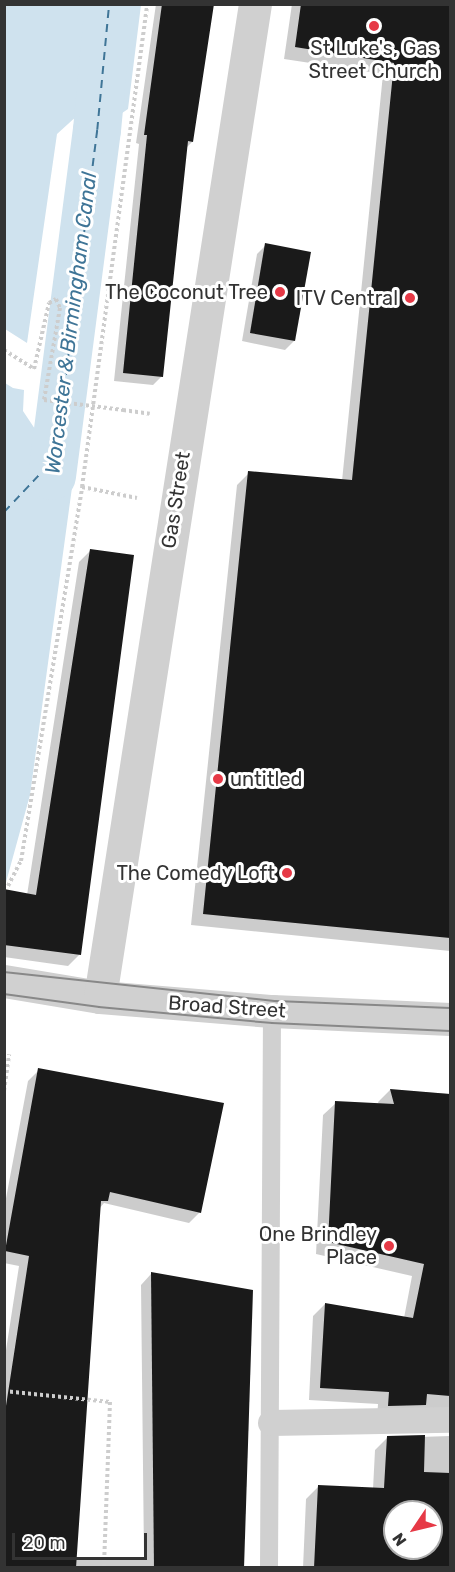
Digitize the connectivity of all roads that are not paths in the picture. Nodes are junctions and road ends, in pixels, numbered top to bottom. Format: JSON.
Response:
{"nodes":[{"id":1,"x":255,"y":4,"type":"edge"},
{"id":2,"x":4,"y":981,"type":"edge"},
{"id":3,"x":100,"y":997,"type":"junction"},
{"id":4,"x":272,"y":1011,"type":"junction"},
{"id":5,"x":450,"y":1019,"type":"edge"},
{"id":6,"x":450,"y":1420,"type":"edge"},
{"id":7,"x":271,"y":1423,"type":"junction"},
{"id":8,"x":268,"y":1568,"type":"edge"}],
"edges":[{"from":1,"to":3,"type":"street","name":"Gas Street"},
{"from":2,"to":3,"type":"street","name":"Broad Street"},
{"from":3,"to":4,"type":"street","name":"Broad Street"},
{"from":4,"to":5,"type":"street","name":"Broad Street"},
{"from":4,"to":7,"type":"lane"},
{"from":6,"to":7,"type":"street"},
{"from":7,"to":8,"type":"lane"}]}
